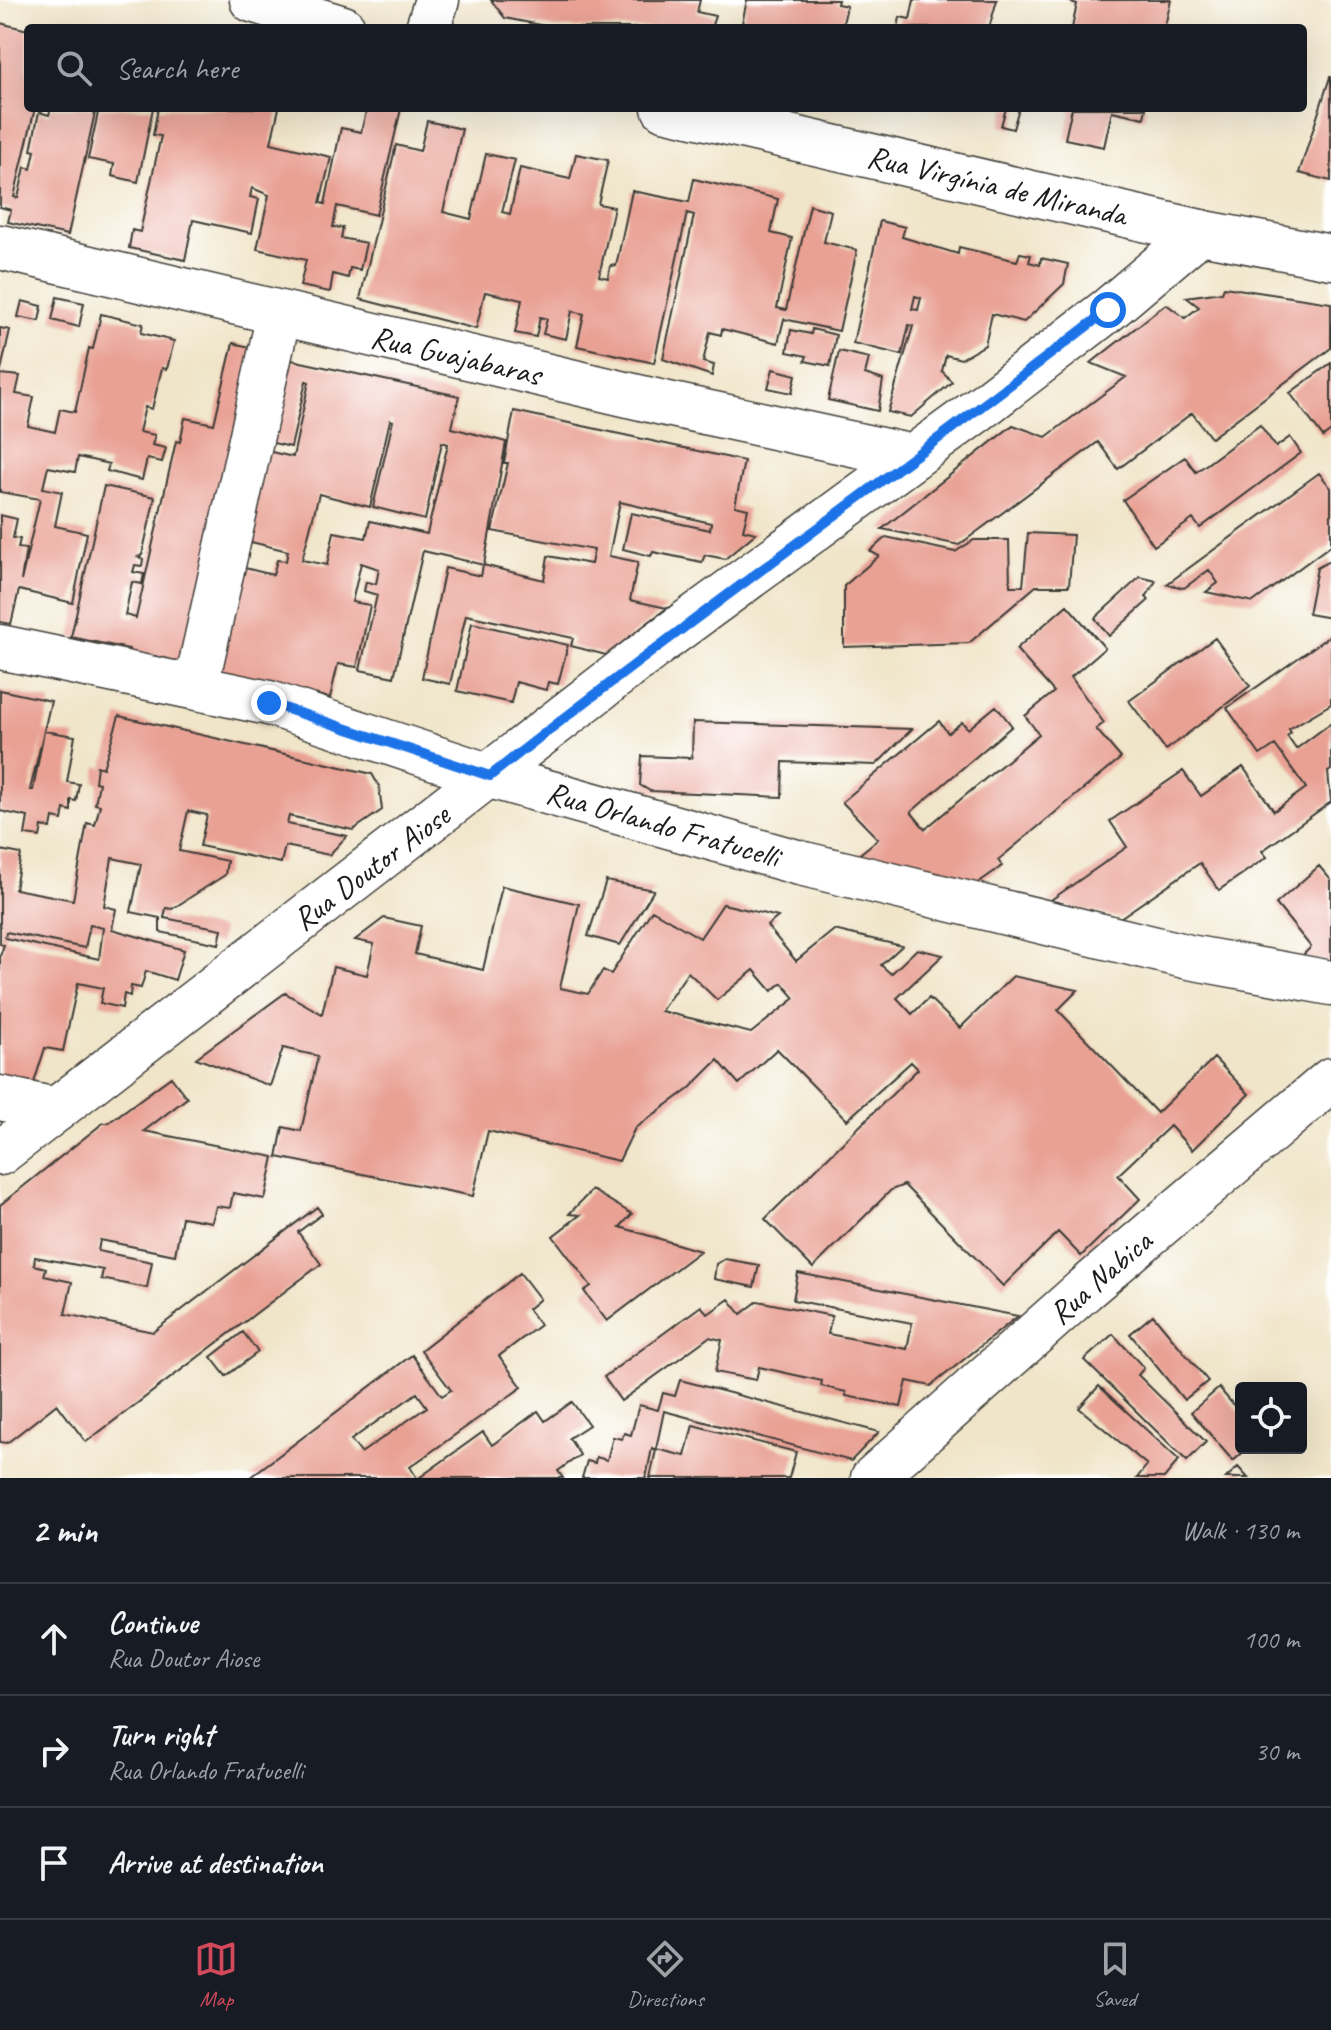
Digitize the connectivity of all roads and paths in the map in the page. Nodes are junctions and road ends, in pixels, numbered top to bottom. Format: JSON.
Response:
{"nodes":[{"id":1,"x":252,"y":0,"type":"edge"},
{"id":2,"x":437,"y":0,"type":"edge"},
{"id":3,"x":330,"y":24,"type":"edge"},
{"id":4,"x":429,"y":24,"type":"edge"},
{"id":5,"x":681,"y":112,"type":"edge"},
{"id":6,"x":1200,"y":232,"type":"junction"},
{"id":7,"x":0,"y":247,"type":"edge"},
{"id":8,"x":1331,"y":257,"type":"edge"},
{"id":9,"x":279,"y":314,"type":"junction"},
{"id":10,"x":913,"y":457,"type":"junction"},
{"id":11,"x":0,"y":647,"type":"edge"},
{"id":12,"x":196,"y":686,"type":"junction"},
{"id":13,"x":490,"y":776,"type":"junction"},
{"id":14,"x":1331,"y":983,"type":"edge"},
{"id":15,"x":1331,"y":1080,"type":"edge"},
{"id":16,"x":0,"y":1098,"type":"edge"},
{"id":17,"x":56,"y":1110,"type":"junction"},
{"id":18,"x":0,"y":1153,"type":"edge"},
{"id":19,"x":873,"y":1478,"type":"edge"}],
"edges":[{"from":1,"to":3,"type":"street"},
{"from":2,"to":4,"type":"street"},
{"from":5,"to":6,"type":"street","name":"Rua Virgínia de Miranda"},
{"from":6,"to":8,"type":"street","name":"Rua Virgínia de Miranda"},
{"from":6,"to":10,"type":"street","name":"Rua Doutor Aiose"},
{"from":7,"to":9,"type":"street","name":"Rua Guajabaras"},
{"from":9,"to":10,"type":"street","name":"Rua Guajabaras"},
{"from":9,"to":12,"type":"street"},
{"from":10,"to":13,"type":"street","name":"Rua Doutor Aiose"},
{"from":11,"to":12,"type":"street","name":"Rua Orlando Fratucelli"},
{"from":12,"to":13,"type":"street","name":"Rua Orlando Fratucelli"},
{"from":13,"to":14,"type":"street","name":"Rua Orlando Fratucelli"},
{"from":13,"to":17,"type":"street","name":"Rua Doutor Aiose"},
{"from":15,"to":19,"type":"street","name":"Rua Nabica"},
{"from":16,"to":17,"type":"street"},
{"from":17,"to":18,"type":"street","name":"Rua Doutor Aiose"}]}
